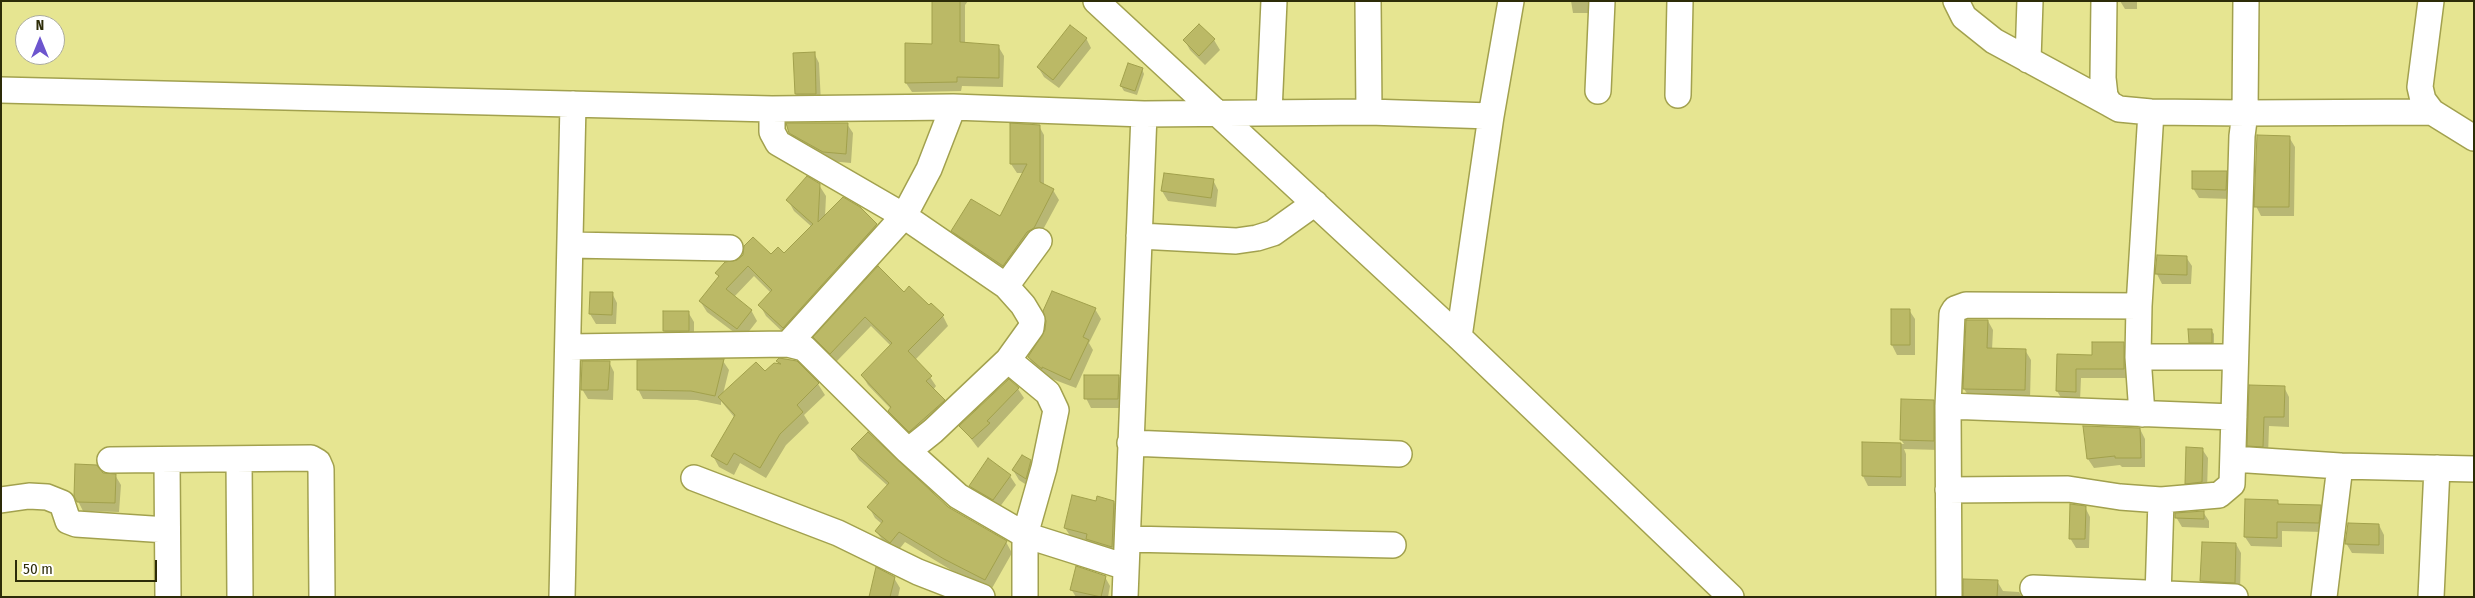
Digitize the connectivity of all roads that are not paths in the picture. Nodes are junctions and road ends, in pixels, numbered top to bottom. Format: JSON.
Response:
{"nodes":[{"id":1,"x":1096,"y":1,"type":"edge"},
{"id":2,"x":1274,"y":1,"type":"edge"},
{"id":3,"x":1368,"y":1,"type":"edge"},
{"id":4,"x":1511,"y":1,"type":"edge"},
{"id":5,"x":1602,"y":1,"type":"edge"},
{"id":6,"x":1680,"y":1,"type":"edge"},
{"id":7,"x":1956,"y":1,"type":"edge"},
{"id":8,"x":2030,"y":1,"type":"edge"},
{"id":9,"x":2104,"y":1,"type":"edge"},
{"id":10,"x":2246,"y":1,"type":"edge"},
{"id":11,"x":2430,"y":1,"type":"edge"},
{"id":12,"x":2028,"y":60,"type":"junction"},
{"id":13,"x":1,"y":90,"type":"edge"},
{"id":14,"x":1598,"y":92,"type":"dead end"},
{"id":15,"x":1678,"y":95,"type":"dead end"},
{"id":16,"x":573,"y":104,"type":"junction"},
{"id":17,"x":2110,"y":104,"type":"junction"},
{"id":18,"x":953,"y":107,"type":"junction"},
{"id":19,"x":772,"y":109,"type":"junction"},
{"id":20,"x":1270,"y":112,"type":"junction"},
{"id":21,"x":1369,"y":112,"type":"junction"},
{"id":22,"x":2151,"y":112,"type":"junction"},
{"id":23,"x":2432,"y":112,"type":"junction"},
{"id":24,"x":2245,"y":113,"type":"junction"},
{"id":25,"x":1144,"y":114,"type":"junction"},
{"id":26,"x":1218,"y":114,"type":"junction"},
{"id":27,"x":1491,"y":116,"type":"junction"},
{"id":28,"x":2474,"y":138,"type":"edge"},
{"id":29,"x":1315,"y":203,"type":"junction"},
{"id":30,"x":904,"y":216,"type":"junction"},
{"id":31,"x":1139,"y":236,"type":"junction"},
{"id":32,"x":1039,"y":241,"type":"dead end"},
{"id":33,"x":570,"y":245,"type":"junction"},
{"id":34,"x":730,"y":248,"type":"dead end"},
{"id":35,"x":1006,"y":286,"type":"junction"},
{"id":36,"x":2139,"y":306,"type":"junction"},
{"id":37,"x":1459,"y":337,"type":"junction"},
{"id":38,"x":788,"y":344,"type":"junction"},
{"id":39,"x":569,"y":347,"type":"junction"},
{"id":40,"x":2138,"y":357,"type":"junction"},
{"id":41,"x":2235,"y":357,"type":"junction"},
{"id":42,"x":1008,"y":360,"type":"junction"},
{"id":43,"x":1948,"y":406,"type":"junction"},
{"id":44,"x":2142,"y":414,"type":"junction"},
{"id":45,"x":2234,"y":417,"type":"junction"},
{"id":46,"x":1130,"y":443,"type":"junction"},
{"id":47,"x":908,"y":451,"type":"junction"},
{"id":48,"x":1399,"y":454,"type":"dead end"},
{"id":49,"x":2233,"y":459,"type":"junction"},
{"id":50,"x":110,"y":460,"type":"dead end"},
{"id":51,"x":239,"y":460,"type":"junction"},
{"id":52,"x":167,"y":461,"type":"junction"},
{"id":53,"x":2340,"y":466,"type":"junction"},
{"id":54,"x":2438,"y":468,"type":"junction"},
{"id":55,"x":2474,"y":469,"type":"edge"},
{"id":56,"x":694,"y":478,"type":"dead end"},
{"id":57,"x":1948,"y":490,"type":"junction"},
{"id":58,"x":1,"y":500,"type":"edge"},
{"id":59,"x":2161,"y":500,"type":"junction"},
{"id":60,"x":167,"y":530,"type":"junction"},
{"id":61,"x":1024,"y":535,"type":"junction"},
{"id":62,"x":1128,"y":538,"type":"junction"},
{"id":63,"x":1393,"y":544,"type":"dead end"},
{"id":64,"x":1126,"y":567,"type":"junction"},
{"id":65,"x":2033,"y":588,"type":"dead end"},
{"id":66,"x":2158,"y":595,"type":"edge"},
{"id":67,"x":168,"y":597,"type":"edge"},
{"id":68,"x":240,"y":597,"type":"edge"},
{"id":69,"x":322,"y":597,"type":"edge"},
{"id":70,"x":562,"y":597,"type":"edge"},
{"id":71,"x":982,"y":597,"type":"edge"},
{"id":72,"x":1025,"y":597,"type":"edge"},
{"id":73,"x":1125,"y":597,"type":"edge"},
{"id":74,"x":1731,"y":597,"type":"edge"},
{"id":75,"x":1949,"y":597,"type":"edge"},
{"id":76,"x":2235,"y":597,"type":"edge"},
{"id":77,"x":2324,"y":597,"type":"edge"},
{"id":78,"x":2431,"y":597,"type":"edge"}],
"edges":[{"from":1,"to":26,"type":"street"},
{"from":2,"to":20,"type":"street"},
{"from":3,"to":21,"type":"street"},
{"from":4,"to":27,"type":"street"},
{"from":5,"to":14,"type":"street"},
{"from":6,"to":15,"type":"street"},
{"from":7,"to":12,"type":"street"},
{"from":8,"to":12,"type":"street"},
{"from":9,"to":17,"type":"street"},
{"from":10,"to":24,"type":"street"},
{"from":11,"to":23,"type":"street"},
{"from":12,"to":17,"type":"street"},
{"from":13,"to":16,"type":"street"},
{"from":16,"to":19,"type":"street"},
{"from":16,"to":33,"type":"street"},
{"from":17,"to":22,"type":"street"},
{"from":18,"to":19,"type":"street"},
{"from":18,"to":25,"type":"street"},
{"from":18,"to":30,"type":"street"},
{"from":19,"to":30,"type":"street"},
{"from":20,"to":21,"type":"street"},
{"from":20,"to":26,"type":"street"},
{"from":21,"to":27,"type":"street"},
{"from":22,"to":24,"type":"street"},
{"from":22,"to":36,"type":"street"},
{"from":23,"to":24,"type":"street"},
{"from":23,"to":28,"type":"street"},
{"from":24,"to":41,"type":"street"},
{"from":25,"to":26,"type":"street"},
{"from":25,"to":31,"type":"street"},
{"from":26,"to":29,"type":"street"},
{"from":27,"to":37,"type":"street"},
{"from":29,"to":31,"type":"street"},
{"from":29,"to":37,"type":"street"},
{"from":30,"to":35,"type":"street"},
{"from":30,"to":38,"type":"street"},
{"from":31,"to":46,"type":"street"},
{"from":32,"to":35,"type":"street"},
{"from":33,"to":34,"type":"street"},
{"from":33,"to":39,"type":"street"},
{"from":35,"to":42,"type":"street"},
{"from":36,"to":40,"type":"street"},
{"from":36,"to":43,"type":"street"},
{"from":37,"to":74,"type":"street"},
{"from":38,"to":39,"type":"street"},
{"from":38,"to":47,"type":"street"},
{"from":39,"to":70,"type":"street"},
{"from":40,"to":41,"type":"street"},
{"from":40,"to":44,"type":"street"},
{"from":41,"to":45,"type":"street"},
{"from":42,"to":47,"type":"street"},
{"from":42,"to":61,"type":"street"},
{"from":43,"to":44,"type":"street"},
{"from":43,"to":57,"type":"street"},
{"from":44,"to":45,"type":"street"},
{"from":45,"to":49,"type":"street"},
{"from":46,"to":48,"type":"street"},
{"from":46,"to":62,"type":"street"},
{"from":47,"to":61,"type":"street"},
{"from":49,"to":53,"type":"street"},
{"from":49,"to":59,"type":"street"},
{"from":50,"to":52,"type":"street"},
{"from":51,"to":52,"type":"street"},
{"from":51,"to":68,"type":"street"},
{"from":51,"to":69,"type":"street"},
{"from":52,"to":60,"type":"street"},
{"from":53,"to":54,"type":"street"},
{"from":53,"to":77,"type":"street"},
{"from":54,"to":55,"type":"street"},
{"from":54,"to":78,"type":"street"},
{"from":56,"to":71,"type":"street"},
{"from":57,"to":59,"type":"street"},
{"from":57,"to":75,"type":"street"},
{"from":58,"to":60,"type":"street"},
{"from":59,"to":66,"type":"street"},
{"from":60,"to":67,"type":"street"},
{"from":61,"to":64,"type":"street"},
{"from":61,"to":72,"type":"street"},
{"from":62,"to":63,"type":"street"},
{"from":62,"to":64,"type":"street"},
{"from":64,"to":73,"type":"street"},
{"from":65,"to":66,"type":"street"},
{"from":66,"to":76,"type":"street"}]}
